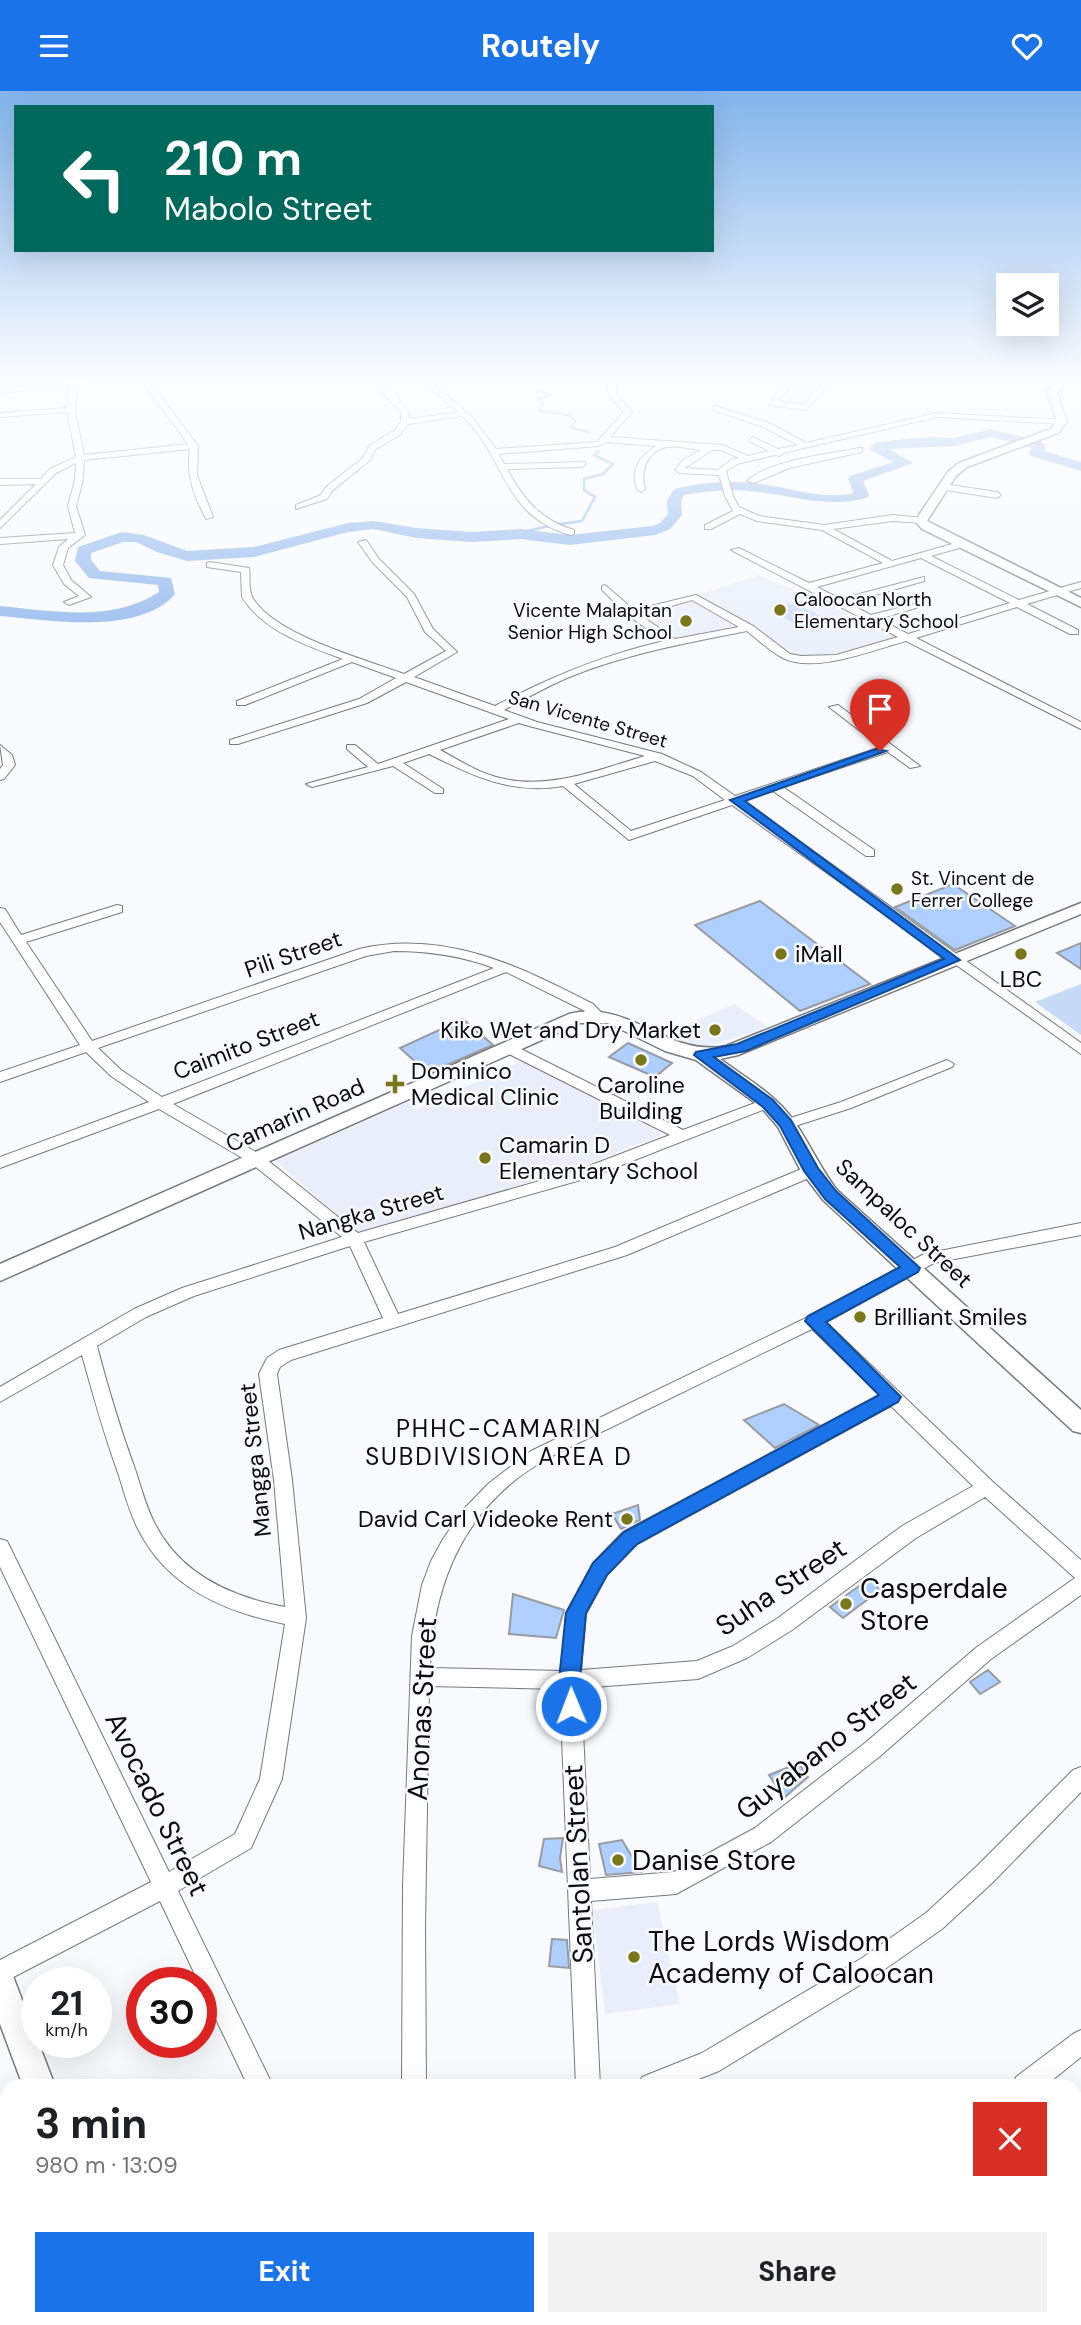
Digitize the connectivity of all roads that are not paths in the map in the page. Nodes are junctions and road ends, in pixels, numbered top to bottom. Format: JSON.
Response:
{"nodes":[{"id":1,"x":41,"y":485,"type":"edge"},
{"id":2,"x":77,"y":485,"type":"edge"},
{"id":3,"x":196,"y":485,"type":"edge"},
{"id":4,"x":334,"y":485,"type":"edge"},
{"id":5,"x":510,"y":485,"type":"edge"},
{"id":6,"x":640,"y":485,"type":"edge"},
{"id":7,"x":726,"y":485,"type":"edge"},
{"id":8,"x":943,"y":487,"type":"joint"},
{"id":9,"x":641,"y":489,"type":"dead end"},
{"id":10,"x":0,"y":492,"type":"edge"},
{"id":11,"x":34,"y":492,"type":"junction"},
{"id":12,"x":997,"y":495,"type":"dead end"},
{"id":13,"x":299,"y":507,"type":"dead end"},
{"id":14,"x":0,"y":511,"type":"edge"},
{"id":15,"x":739,"y":511,"type":"junction"},
{"id":16,"x":14,"y":512,"type":"junction"},
{"id":17,"x":209,"y":517,"type":"dead end"},
{"id":18,"x":921,"y":520,"type":"junction"},
{"id":19,"x":0,"y":525,"type":"edge"},
{"id":20,"x":708,"y":527,"type":"dead end"},
{"id":21,"x":824,"y":528,"type":"junction"},
{"id":22,"x":570,"y":531,"type":"dead end"},
{"id":23,"x":80,"y":535,"type":"junction"},
{"id":24,"x":0,"y":541,"type":"edge"},
{"id":25,"x":363,"y":542,"type":"dead end"},
{"id":26,"x":962,"y":544,"type":"junction"},
{"id":27,"x":736,"y":550,"type":"dead end"},
{"id":28,"x":924,"y":556,"type":"junction"},
{"id":29,"x":210,"y":565,"type":"dead end"},
{"id":30,"x":893,"y":565,"type":"junction"},
{"id":31,"x":921,"y":579,"type":"dead end"},
{"id":32,"x":1081,"y":585,"type":"edge"},
{"id":33,"x":807,"y":587,"type":"junction"},
{"id":34,"x":605,"y":589,"type":"dead end"},
{"id":35,"x":1058,"y":592,"type":"junction"},
{"id":36,"x":68,"y":602,"type":"dead end"},
{"id":37,"x":926,"y":602,"type":"dead end"},
{"id":38,"x":842,"y":603,"type":"junction"},
{"id":39,"x":1019,"y":603,"type":"junction"},
{"id":40,"x":1081,"y":603,"type":"edge"},
{"id":41,"x":632,"y":614,"type":"junction"},
{"id":42,"x":872,"y":618,"type":"junction"},
{"id":43,"x":749,"y":628,"type":"junction"},
{"id":44,"x":1074,"y":632,"type":"dead end"},
{"id":45,"x":908,"y":636,"type":"junction"},
{"id":46,"x":671,"y":642,"type":"junction"},
{"id":47,"x":837,"y":658,"type":"junction"},
{"id":48,"x":352,"y":659,"type":"junction"},
{"id":49,"x":846,"y":666,"type":"dead end"},
{"id":50,"x":407,"y":678,"type":"junction"},
{"id":51,"x":240,"y":703,"type":"dead end"},
{"id":52,"x":834,"y":707,"type":"dead end"},
{"id":53,"x":495,"y":711,"type":"junction"},
{"id":54,"x":520,"y":719,"type":"junction"},
{"id":55,"x":1081,"y":726,"type":"edge"},
{"id":56,"x":234,"y":742,"type":"dead end"},
{"id":57,"x":351,"y":747,"type":"dead end"},
{"id":58,"x":0,"y":748,"type":"edge"},
{"id":59,"x":888,"y":748,"type":"junction"},
{"id":60,"x":429,"y":749,"type":"junction"},
{"id":61,"x":658,"y":756,"type":"junction"},
{"id":62,"x":393,"y":761,"type":"junction"},
{"id":63,"x":915,"y":766,"type":"dead end"},
{"id":64,"x":376,"y":768,"type":"junction"},
{"id":65,"x":0,"y":777,"type":"edge"},
{"id":66,"x":565,"y":782,"type":"junction"},
{"id":67,"x":312,"y":784,"type":"dead end"},
{"id":68,"x":775,"y":787,"type":"junction"},
{"id":69,"x":439,"y":791,"type":"dead end"},
{"id":70,"x":736,"y":800,"type":"junction"},
{"id":71,"x":870,"y":853,"type":"dead end"},
{"id":72,"x":1081,"y":908,"type":"edge"},
{"id":73,"x":117,"y":909,"type":"dead end"},
{"id":74,"x":2,"y":919,"type":"edge"},
{"id":75,"x":18,"y":940,"type":"junction"},
{"id":76,"x":954,"y":960,"type":"junction"},
{"id":77,"x":508,"y":967,"type":"junction"},
{"id":78,"x":597,"y":1015,"type":"junction"},
{"id":79,"x":88,"y":1047,"type":"junction"},
{"id":80,"x":506,"y":1047,"type":"junction"},
{"id":81,"x":1081,"y":1050,"type":"edge"},
{"id":82,"x":702,"y":1055,"type":"junction"},
{"id":83,"x":947,"y":1064,"type":"dead end"},
{"id":84,"x":0,"y":1076,"type":"edge"},
{"id":85,"x":768,"y":1103,"type":"junction"},
{"id":86,"x":161,"y":1104,"type":"junction"},
{"id":87,"x":786,"y":1124,"type":"junction"},
{"id":88,"x":683,"y":1136,"type":"junction"},
{"id":89,"x":256,"y":1159,"type":"junction"},
{"id":90,"x":0,"y":1163,"type":"edge"},
{"id":91,"x":811,"y":1171,"type":"junction"},
{"id":92,"x":1081,"y":1229,"type":"edge"},
{"id":93,"x":355,"y":1239,"type":"junction"},
{"id":94,"x":912,"y":1268,"type":"junction"},
{"id":95,"x":0,"y":1273,"type":"edge"},
{"id":96,"x":814,"y":1321,"type":"junction"},
{"id":97,"x":393,"y":1322,"type":"junction"},
{"id":98,"x":88,"y":1344,"type":"junction"},
{"id":99,"x":0,"y":1395,"type":"edge"},
{"id":100,"x":892,"y":1397,"type":"junction"},
{"id":101,"x":1081,"y":1424,"type":"edge"},
{"id":102,"x":986,"y":1487,"type":"junction"},
{"id":103,"x":0,"y":1547,"type":"edge"},
{"id":104,"x":1081,"y":1572,"type":"edge"},
{"id":105,"x":1081,"y":1584,"type":"edge"},
{"id":106,"x":296,"y":1618,"type":"junction"},
{"id":107,"x":420,"y":1677,"type":"junction"},
{"id":108,"x":570,"y":1680,"type":"junction"},
{"id":109,"x":1081,"y":1777,"type":"edge"},
{"id":110,"x":164,"y":1887,"type":"junction"},
{"id":111,"x":579,"y":1891,"type":"junction"},
{"id":112,"x":0,"y":1972,"type":"edge"},
{"id":113,"x":0,"y":1982,"type":"edge"},
{"id":114,"x":1081,"y":2042,"type":"edge"},
{"id":115,"x":37,"y":2079,"type":"edge"},
{"id":116,"x":258,"y":2079,"type":"edge"},
{"id":117,"x":414,"y":2079,"type":"edge"},
{"id":118,"x":588,"y":2079,"type":"edge"},
{"id":119,"x":668,"y":2079,"type":"edge"},
{"id":120,"x":1034,"y":2079,"type":"edge"}],
"edges":[{"from":1,"to":11,"type":"street"},
{"from":2,"to":23,"type":"street"},
{"from":3,"to":17,"type":"street"},
{"from":4,"to":13,"type":"street"},
{"from":5,"to":22,"type":"street"},
{"from":6,"to":9,"type":"street"},
{"from":7,"to":15,"type":"street"},
{"from":8,"to":12,"type":"street"},
{"from":8,"to":18,"type":"main road"},
{"from":10,"to":11,"type":"street"},
{"from":11,"to":16,"type":"street"},
{"from":14,"to":16,"type":"street"},
{"from":15,"to":20,"type":"street"},
{"from":15,"to":21,"type":"street"},
{"from":16,"to":19,"type":"street"},
{"from":18,"to":21,"type":"street"},
{"from":18,"to":26,"type":"main road"},
{"from":21,"to":30,"type":"street"},
{"from":23,"to":24,"type":"street"},
{"from":23,"to":36,"type":"street"},
{"from":25,"to":50,"type":"street"},
{"from":26,"to":28,"type":"street"},
{"from":26,"to":35,"type":"main road"},
{"from":27,"to":33,"type":"street"},
{"from":28,"to":30,"type":"street"},
{"from":28,"to":39,"type":"street"},
{"from":29,"to":48,"type":"street","name":"San Vicente Street"},
{"from":30,"to":33,"type":"street"},
{"from":31,"to":38,"type":"street"},
{"from":32,"to":35,"type":"street"},
{"from":33,"to":38,"type":"street"},
{"from":34,"to":41,"type":"street"},
{"from":35,"to":39,"type":"street"},
{"from":35,"to":40,"type":"main road"},
{"from":37,"to":42,"type":"street"},
{"from":38,"to":42,"type":"street"},
{"from":39,"to":44,"type":"street"},
{"from":39,"to":45,"type":"street"},
{"from":41,"to":43,"type":"street"},
{"from":41,"to":46,"type":"street"},
{"from":42,"to":45,"type":"street"},
{"from":43,"to":46,"type":"street"},
{"from":43,"to":47,"type":"street"},
{"from":45,"to":47,"type":"street"},
{"from":45,"to":55,"type":"street"},
{"from":46,"to":53,"type":"street"},
{"from":47,"to":49,"type":"street"},
{"from":48,"to":50,"type":"street","name":"San Vicente Street"},
{"from":48,"to":51,"type":"street"},
{"from":50,"to":53,"type":"street","name":"San Vicente Street"},
{"from":50,"to":56,"type":"street"},
{"from":52,"to":59,"type":"street"},
{"from":53,"to":54,"type":"street","name":"San Vicente Street"},
{"from":54,"to":60,"type":"street"},
{"from":54,"to":61,"type":"street","name":"San Vicente Street"},
{"from":57,"to":64,"type":"street"},
{"from":58,"to":65,"type":"street"},
{"from":59,"to":63,"type":"street"},
{"from":59,"to":68,"type":"street"},
{"from":60,"to":62,"type":"street"},
{"from":60,"to":66,"type":"street"},
{"from":61,"to":66,"type":"street"},
{"from":61,"to":70,"type":"street","name":"San Vicente Street"},
{"from":62,"to":64,"type":"street"},
{"from":62,"to":69,"type":"street"},
{"from":64,"to":67,"type":"street"},
{"from":66,"to":70,"type":"street"},
{"from":68,"to":70,"type":"street"},
{"from":68,"to":71,"type":"street"},
{"from":70,"to":76,"type":"street","name":"San Vicente Street"},
{"from":72,"to":76,"type":"main road"},
{"from":73,"to":75,"type":"street"},
{"from":74,"to":75,"type":"street"},
{"from":75,"to":79,"type":"street"},
{"from":76,"to":81,"type":"street","name":"San Vicente Street"},
{"from":76,"to":82,"type":"main road"},
{"from":77,"to":78,"type":"street","name":"Pili Street"},
{"from":77,"to":79,"type":"street","name":"Pili Street"},
{"from":77,"to":86,"type":"street","name":"Caimito Street"},
{"from":78,"to":80,"type":"main road","name":"Camarin Road"},
{"from":78,"to":82,"type":"main road"},
{"from":79,"to":84,"type":"street","name":"Pili Street"},
{"from":79,"to":86,"type":"street"},
{"from":80,"to":88,"type":"street"},
{"from":80,"to":89,"type":"main road","name":"Camarin Road"},
{"from":82,"to":85,"type":"main road","name":"Sampaloc Street"},
{"from":83,"to":87,"type":"street"},
{"from":85,"to":87,"type":"main road","name":"Sampaloc Street"},
{"from":85,"to":88,"type":"street","name":"Nangka Street"},
{"from":86,"to":89,"type":"street"},
{"from":86,"to":90,"type":"street","name":"Caimito Street"},
{"from":87,"to":91,"type":"main road","name":"Sampaloc Street"},
{"from":88,"to":93,"type":"street","name":"Nangka Street"},
{"from":89,"to":93,"type":"street"},
{"from":89,"to":95,"type":"main road","name":"Camarin Road"},
{"from":91,"to":94,"type":"main road","name":"Sampaloc Street"},
{"from":91,"to":97,"type":"street","name":"Mangga Street"},
{"from":92,"to":94,"type":"street","name":"Anonas Street"},
{"from":93,"to":97,"type":"street"},
{"from":93,"to":98,"type":"street","name":"Nangka Street"},
{"from":94,"to":96,"type":"street","name":"Anonas Street"},
{"from":94,"to":101,"type":"main road","name":"Sampaloc Street"},
{"from":96,"to":100,"type":"street"},
{"from":96,"to":107,"type":"street","name":"Anonas Street"},
{"from":97,"to":106,"type":"street","name":"Mangga Street"},
{"from":98,"to":99,"type":"street","name":"Nangka Street"},
{"from":98,"to":106,"type":"street"},
{"from":100,"to":102,"type":"street"},
{"from":100,"to":108,"type":"street","name":"Santolan Street"},
{"from":102,"to":104,"type":"street"},
{"from":102,"to":108,"type":"street","name":"Suha Street"},
{"from":103,"to":110,"type":"street","name":"Avocado Street"},
{"from":105,"to":111,"type":"street","name":"Guyabano Street"},
{"from":106,"to":110,"type":"street","name":"Mangga Street"},
{"from":107,"to":108,"type":"street","name":"Suha Street"},
{"from":107,"to":117,"type":"street","name":"Anonas Street"},
{"from":108,"to":111,"type":"street","name":"Santolan Street"},
{"from":109,"to":119,"type":"street"},
{"from":110,"to":112,"type":"street","name":"Mangga Street"},
{"from":110,"to":116,"type":"street","name":"Avocado Street"},
{"from":111,"to":118,"type":"street","name":"Santolan Street"},
{"from":113,"to":115,"type":"main road"},
{"from":114,"to":120,"type":"street"}]}
